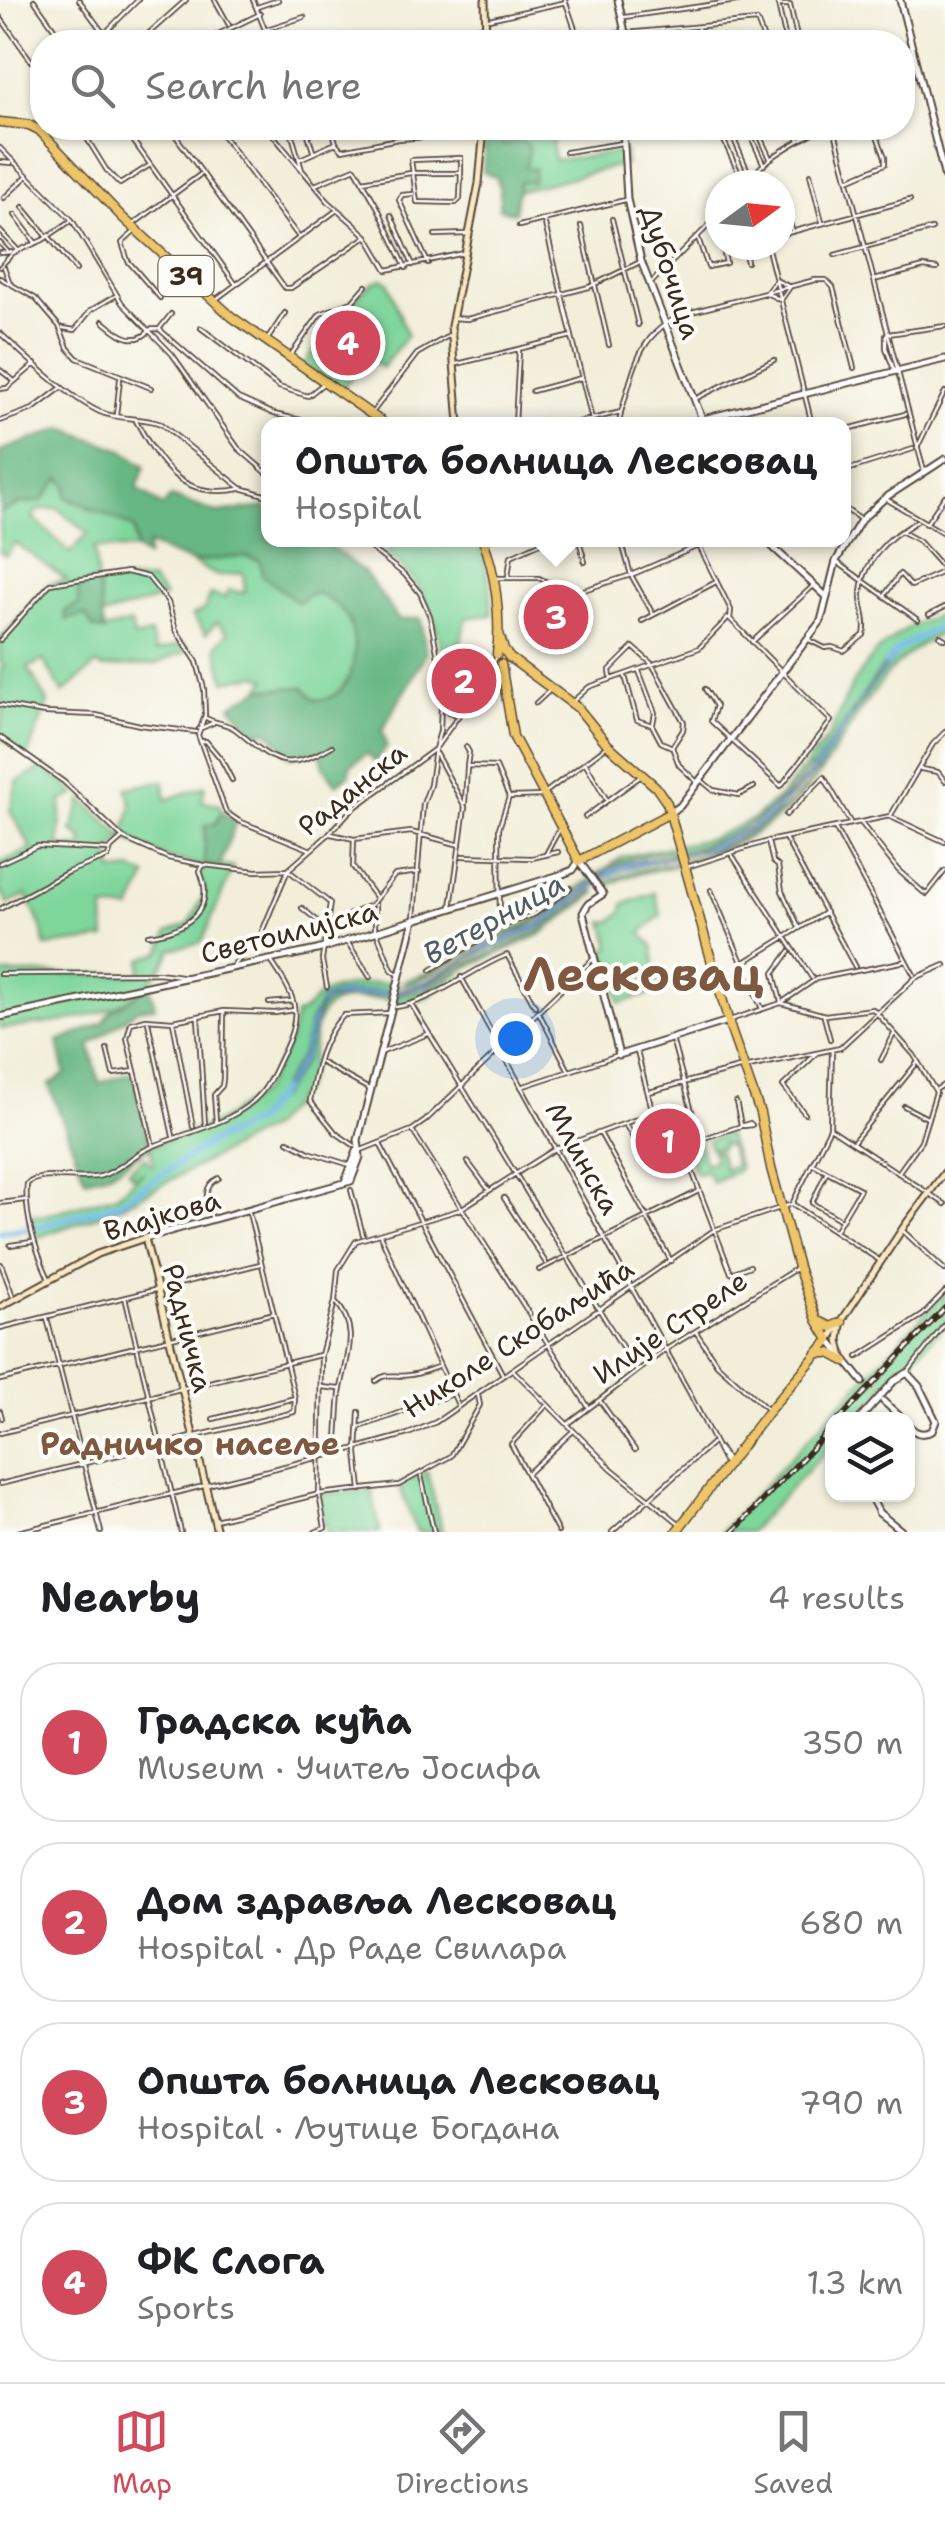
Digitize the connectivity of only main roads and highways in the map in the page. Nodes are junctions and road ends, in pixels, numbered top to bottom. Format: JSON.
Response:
{"nodes":[{"id":1,"x":486,"y":0,"type":"edge"},
{"id":2,"x":486,"y":30,"type":"edge"},
{"id":3,"x":0,"y":122,"type":"edge"},
{"id":4,"x":30,"y":125,"type":"edge"},
{"id":5,"x":52,"y":140,"type":"edge"},
{"id":6,"x":483,"y":140,"type":"edge"},
{"id":7,"x":376,"y":417,"type":"edge"},
{"id":8,"x":458,"y":417,"type":"edge"},
{"id":9,"x":485,"y":547,"type":"edge"},
{"id":10,"x":499,"y":661,"type":"junction"},
{"id":11,"x":670,"y":813,"type":"junction"},
{"id":12,"x":945,"y":1172,"type":"edge"},
{"id":13,"x":145,"y":1238,"type":"joint"},
{"id":14,"x":0,"y":1307,"type":"edge"},
{"id":15,"x":817,"y":1320,"type":"junction"},
{"id":16,"x":842,"y":1322,"type":"junction"},
{"id":17,"x":829,"y":1340,"type":"junction"},
{"id":18,"x":817,"y":1353,"type":"junction"},
{"id":19,"x":844,"y":1360,"type":"joint"},
{"id":20,"x":679,"y":1528,"type":"edge"},
{"id":21,"x":217,"y":1532,"type":"edge"}],
"edges":[{"from":1,"to":2,"type":"main road"},
{"from":3,"to":4,"type":"main road","number":"39"},
{"from":5,"to":7,"type":"main road","number":"39"},
{"from":6,"to":8,"type":"main road"},
{"from":9,"to":10,"type":"main road"},
{"from":10,"to":11,"type":"main road"},
{"from":10,"to":11,"type":"main road"},
{"from":11,"to":15,"type":"main road"},
{"from":12,"to":16,"type":"main road"},
{"from":13,"to":14,"type":"main road","name":"Влајкова"},
{"from":13,"to":21,"type":"main road","name":"Радничка"},
{"from":15,"to":16,"type":"main road"},
{"from":15,"to":17,"type":"main road"},
{"from":15,"to":18,"type":"main road"},
{"from":16,"to":17,"type":"main road"},
{"from":16,"to":19,"type":"main road"},
{"from":17,"to":18,"type":"main road"},
{"from":18,"to":19,"type":"main road"},
{"from":18,"to":20,"type":"main road"}]}
